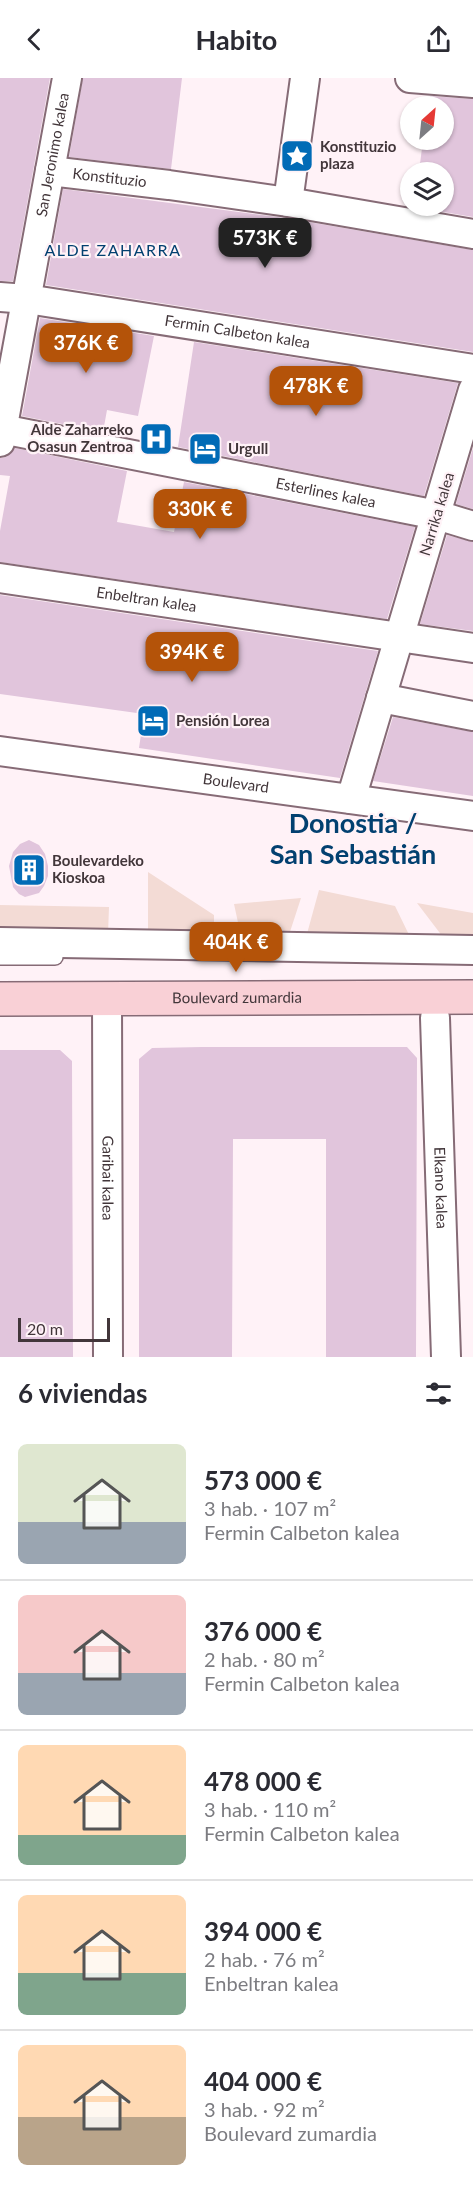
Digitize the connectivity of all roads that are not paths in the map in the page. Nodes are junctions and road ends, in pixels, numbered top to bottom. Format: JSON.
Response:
{"nodes":[{"id":1,"x":67,"y":78,"type":"edge"},
{"id":2,"x":305,"y":78,"type":"edge"},
{"id":3,"x":421,"y":79,"type":"edge"},
{"id":4,"x":473,"y":83,"type":"edge"},
{"id":5,"x":50,"y":171,"type":"junction"},
{"id":6,"x":288,"y":202,"type":"junction"},
{"id":7,"x":473,"y":234,"type":"edge"},
{"id":8,"x":14,"y":298,"type":"edge"},
{"id":9,"x":473,"y":369,"type":"edge"},
{"id":10,"x":473,"y":390,"type":"edge"},
{"id":11,"x":1,"y":436,"type":"edge"},
{"id":12,"x":437,"y":515,"type":"junction"},
{"id":13,"x":473,"y":526,"type":"edge"},
{"id":14,"x":0,"y":578,"type":"edge"},
{"id":15,"x":399,"y":637,"type":"junction"},
{"id":16,"x":473,"y":648,"type":"edge"},
{"id":17,"x":381,"y":699,"type":"junction"},
{"id":18,"x":473,"y":716,"type":"edge"},
{"id":19,"x":0,"y":751,"type":"edge"},
{"id":20,"x":351,"y":799,"type":"junction"},
{"id":21,"x":473,"y":816,"type":"edge"},
{"id":22,"x":0,"y":942,"type":"edge"},
{"id":23,"x":473,"y":950,"type":"edge"},
{"id":24,"x":124,"y":956,"type":"dead end"},
{"id":25,"x":0,"y":957,"type":"edge"},
{"id":26,"x":473,"y":997,"type":"edge"},
{"id":27,"x":107,"y":998,"type":"junction"},
{"id":28,"x":0,"y":999,"type":"edge"},
{"id":29,"x":435,"y":1018,"type":"dead end"},
{"id":30,"x":108,"y":1357,"type":"edge"},
{"id":31,"x":446,"y":1357,"type":"edge"}],
"edges":[{"from":1,"to":5,"type":"street","name":"San Jeronimo kalea"},
{"from":2,"to":6,"type":"street"},
{"from":3,"to":4,"type":"street"},
{"from":5,"to":6,"type":"street","name":"Konstituzio"},
{"from":5,"to":8,"type":"street","name":"San Jeronimo kalea"},
{"from":6,"to":7,"type":"street"},
{"from":8,"to":9,"type":"street","name":"Fermin Calbeton kalea"},
{"from":8,"to":11,"type":"street","name":"San Jeronimo kalea"},
{"from":10,"to":12,"type":"street","name":"Narrika kalea"},
{"from":11,"to":12,"type":"street","name":"Esterlines kalea"},
{"from":12,"to":13,"type":"street","name":"Esterlines kalea"},
{"from":12,"to":15,"type":"street","name":"Narrika kalea"},
{"from":14,"to":15,"type":"street","name":"Enbeltran kalea"},
{"from":15,"to":16,"type":"street","name":"Enbeltran kalea"},
{"from":15,"to":17,"type":"street","name":"Narrika kalea"},
{"from":17,"to":18,"type":"street"},
{"from":17,"to":20,"type":"street"},
{"from":19,"to":20,"type":"street","name":"Boulevard"},
{"from":20,"to":21,"type":"street","name":"Boulevard"},
{"from":22,"to":23,"type":"street"},
{"from":24,"to":25,"type":"lane"},
{"from":26,"to":27,"type":"main road","name":"Boulevard zumardia"},
{"from":27,"to":28,"type":"main road","name":"Boulevard zumardia"},
{"from":27,"to":30,"type":"street","name":"Garibai kalea"},
{"from":29,"to":31,"type":"street","name":"Elkano kalea"}]}
